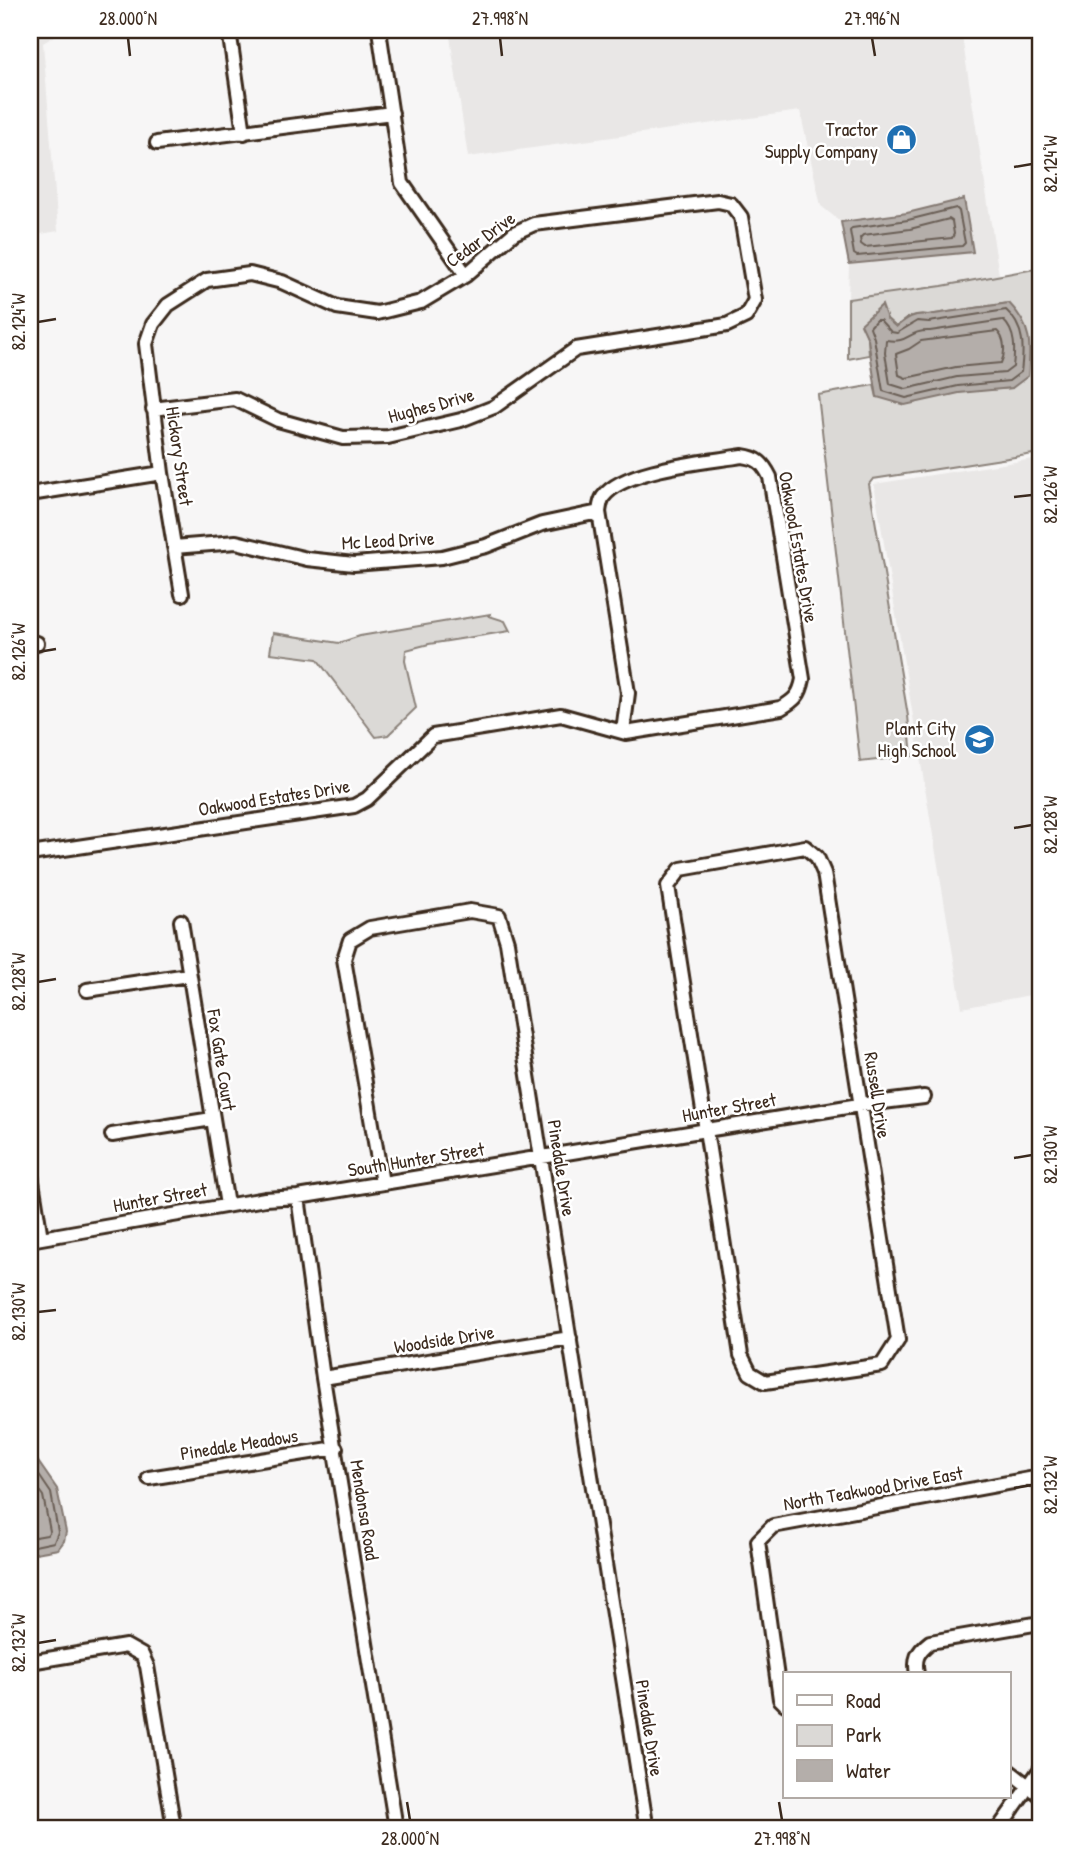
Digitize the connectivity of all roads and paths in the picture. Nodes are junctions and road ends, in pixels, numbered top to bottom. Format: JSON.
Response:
{"nodes":[{"id":1,"x":229,"y":30,"type":"edge"},
{"id":2,"x":379,"y":30,"type":"edge"},
{"id":3,"x":392,"y":113,"type":"junction"},
{"id":4,"x":244,"y":133,"type":"junction"},
{"id":5,"x":157,"y":143,"type":"dead end"},
{"id":6,"x":467,"y":275,"type":"junction"},
{"id":7,"x":746,"y":316,"type":"joint"},
{"id":8,"x":153,"y":324,"type":"joint"},
{"id":9,"x":153,"y":409,"type":"junction"},
{"id":10,"x":162,"y":473,"type":"junction"},
{"id":11,"x":30,"y":494,"type":"edge"},
{"id":12,"x":599,"y":512,"type":"junction"},
{"id":13,"x":174,"y":547,"type":"junction"},
{"id":14,"x":182,"y":594,"type":"dead end"},
{"id":15,"x":623,"y":732,"type":"junction"},
{"id":16,"x":30,"y":854,"type":"edge"},
{"id":17,"x":181,"y":921,"type":"dead end"},
{"id":18,"x":188,"y":975,"type":"junction"},
{"id":19,"x":87,"y":990,"type":"dead end"},
{"id":20,"x":925,"y":1097,"type":"dead end"},
{"id":21,"x":859,"y":1105,"type":"junction"},
{"id":22,"x":212,"y":1119,"type":"junction"},
{"id":23,"x":704,"y":1131,"type":"junction"},
{"id":24,"x":112,"y":1135,"type":"dead end"},
{"id":25,"x":541,"y":1159,"type":"junction"},
{"id":26,"x":30,"y":1169,"type":"edge"},
{"id":27,"x":382,"y":1183,"type":"junction"},
{"id":28,"x":298,"y":1197,"type":"junction"},
{"id":29,"x":227,"y":1205,"type":"junction"},
{"id":30,"x":36,"y":1239,"type":"edge"},
{"id":31,"x":570,"y":1338,"type":"junction"},
{"id":32,"x":323,"y":1378,"type":"junction"},
{"id":33,"x":335,"y":1448,"type":"junction"},
{"id":34,"x":1040,"y":1477,"type":"edge"},
{"id":35,"x":149,"y":1478,"type":"dead end"},
{"id":36,"x":1040,"y":1623,"type":"edge"},
{"id":37,"x":30,"y":1662,"type":"edge"},
{"id":38,"x":917,"y":1672,"type":"edge"},
{"id":39,"x":783,"y":1702,"type":"edge"},
{"id":40,"x":1040,"y":1770,"type":"edge"},
{"id":41,"x":1010,"y":1772,"type":"edge"},
{"id":42,"x":1028,"y":1786,"type":"junction"},
{"id":43,"x":1040,"y":1795,"type":"edge"},
{"id":44,"x":646,"y":1824,"type":"dead end"},
{"id":45,"x":174,"y":1828,"type":"edge"},
{"id":46,"x":396,"y":1828,"type":"edge"},
{"id":47,"x":999,"y":1828,"type":"edge"}],
"edges":[{"from":1,"to":4,"type":"street"},
{"from":2,"to":3,"type":"street"},
{"from":3,"to":4,"type":"street"},
{"from":3,"to":6,"type":"street"},
{"from":4,"to":5,"type":"street"},
{"from":6,"to":7,"type":"street","name":"Cedar Drive"},
{"from":6,"to":8,"type":"street","name":"Cedar Drive"},
{"from":7,"to":9,"type":"street","name":"Hughes Drive"},
{"from":8,"to":9,"type":"street","name":"Hickory Street"},
{"from":9,"to":10,"type":"street","name":"Hickory Street"},
{"from":10,"to":11,"type":"street"},
{"from":10,"to":13,"type":"street","name":"Hickory Street"},
{"from":12,"to":13,"type":"street","name":"Mc Leod Drive"},
{"from":12,"to":15,"type":"street"},
{"from":12,"to":15,"type":"street","name":"Oakwood Estates Drive"},
{"from":13,"to":14,"type":"street","name":"Hickory Street"},
{"from":15,"to":16,"type":"street","name":"Oakwood Estates Drive"},
{"from":17,"to":18,"type":"street","name":"Fox Gate Court"},
{"from":18,"to":19,"type":"street"},
{"from":18,"to":22,"type":"street","name":"Fox Gate Court"},
{"from":20,"to":21,"type":"street","name":"Hunter Street"},
{"from":21,"to":23,"type":"street","name":"Hunter Street"},
{"from":21,"to":23,"type":"street","name":"Russell Drive"},
{"from":21,"to":23,"type":"street","name":"Russell Drive"},
{"from":22,"to":24,"type":"street"},
{"from":22,"to":29,"type":"street","name":"Fox Gate Court"},
{"from":23,"to":25,"type":"street","name":"Hunter Street"},
{"from":25,"to":27,"type":"street","name":"South Hunter Street"},
{"from":25,"to":27,"type":"street","name":"Pinedale Drive"},
{"from":25,"to":31,"type":"street","name":"Pinedale Drive"},
{"from":26,"to":30,"type":"street"},
{"from":27,"to":28,"type":"street","name":"South Hunter Street"},
{"from":28,"to":29,"type":"street","name":"Hunter Street"},
{"from":28,"to":32,"type":"street","name":"Mendonsa Road"},
{"from":29,"to":30,"type":"street","name":"Hunter Street"},
{"from":31,"to":32,"type":"street","name":"Woodside Drive"},
{"from":31,"to":44,"type":"street","name":"Pinedale Drive"},
{"from":32,"to":33,"type":"street","name":"Mendonsa Road"},
{"from":33,"to":35,"type":"street","name":"Pinedale Meadows"},
{"from":33,"to":46,"type":"street","name":"Mendonsa Road"},
{"from":34,"to":39,"type":"street","name":"North Teakwood Drive East"},
{"from":36,"to":38,"type":"street"},
{"from":37,"to":45,"type":"street"},
{"from":40,"to":42,"type":"street"},
{"from":41,"to":42,"type":"street"},
{"from":42,"to":43,"type":"street"},
{"from":42,"to":47,"type":"street"}]}
